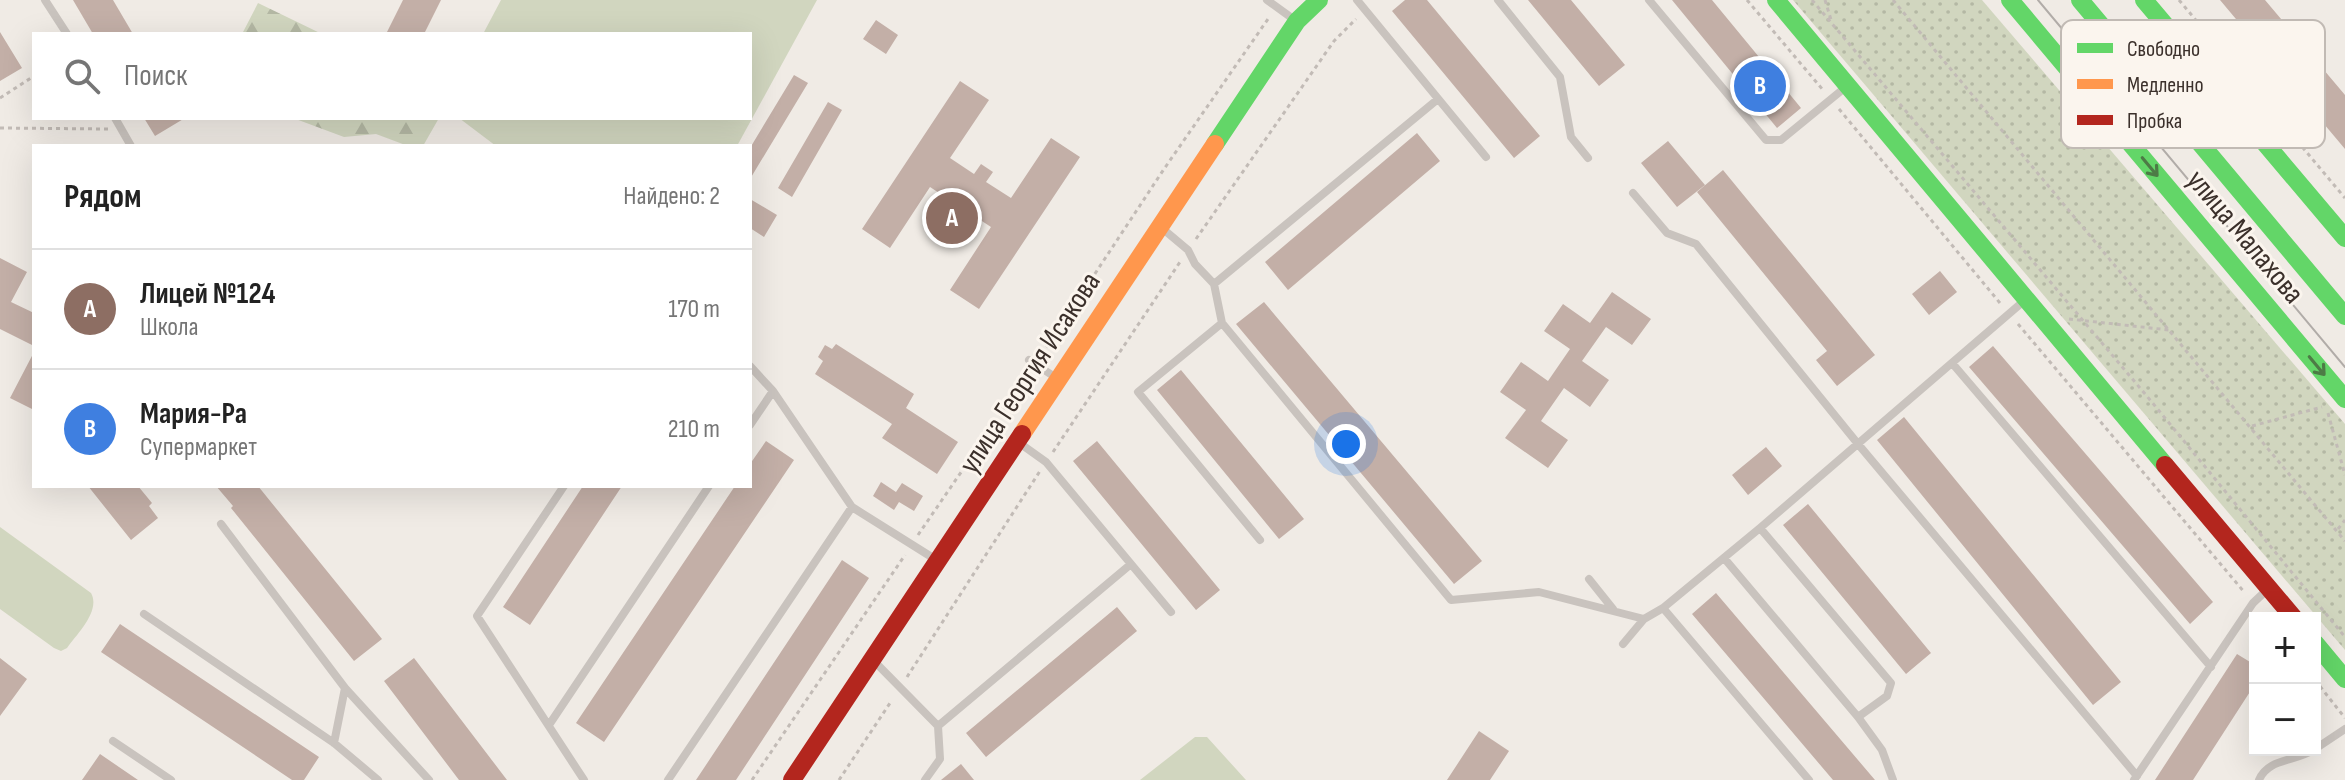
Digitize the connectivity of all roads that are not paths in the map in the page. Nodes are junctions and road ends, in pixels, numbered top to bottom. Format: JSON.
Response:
{"nodes":[{"id":1,"x":45,"y":0,"type":"edge"},
{"id":2,"x":1267,"y":0,"type":"edge"},
{"id":3,"x":1319,"y":0,"type":"edge"},
{"id":4,"x":1357,"y":0,"type":"edge"},
{"id":5,"x":1498,"y":0,"type":"edge"},
{"id":6,"x":1649,"y":0,"type":"edge"},
{"id":7,"x":1776,"y":0,"type":"edge"},
{"id":8,"x":2010,"y":0,"type":"edge"},
{"id":9,"x":2080,"y":0,"type":"edge"},
{"id":10,"x":2144,"y":0,"type":"edge"},
{"id":11,"x":2097,"y":20,"type":"edge"},
{"id":12,"x":2161,"y":20,"type":"edge"},
{"id":13,"x":1297,"y":21,"type":"junction"},
{"id":14,"x":66,"y":32,"type":"edge"},
{"id":15,"x":2061,"y":61,"type":"edge"},
{"id":16,"x":1848,"y":85,"type":"junction"},
{"id":17,"x":1438,"y":99,"type":"junction"},
{"id":18,"x":116,"y":120,"type":"edge"},
{"id":19,"x":130,"y":144,"type":"edge"},
{"id":20,"x":2134,"y":148,"type":"edge"},
{"id":21,"x":2204,"y":148,"type":"edge"},
{"id":22,"x":2273,"y":148,"type":"edge"},
{"id":23,"x":1486,"y":157,"type":"dead end"},
{"id":24,"x":1588,"y":158,"type":"dead end"},
{"id":25,"x":1633,"y":193,"type":"dead end"},
{"id":26,"x":1160,"y":227,"type":"junction"},
{"id":27,"x":2342,"y":228,"type":"edge"},
{"id":28,"x":1214,"y":284,"type":"junction"},
{"id":29,"x":2026,"y":299,"type":"junction"},
{"id":30,"x":2345,"y":316,"type":"edge"},
{"id":31,"x":1222,"y":323,"type":"junction"},
{"id":32,"x":1032,"y":362,"type":"road end"},
{"id":33,"x":1952,"y":363,"type":"junction"},
{"id":34,"x":752,"y":368,"type":"edge"},
{"id":35,"x":1059,"y":379,"type":"junction"},
{"id":36,"x":773,"y":391,"type":"junction"},
{"id":37,"x":2345,"y":399,"type":"edge"},
{"id":38,"x":752,"y":422,"type":"edge"},
{"id":39,"x":1018,"y":442,"type":"junction"},
{"id":40,"x":1858,"y":444,"type":"junction"},
{"id":41,"x":563,"y":488,"type":"edge"},
{"id":42,"x":708,"y":488,"type":"edge"},
{"id":43,"x":852,"y":507,"type":"junction"},
{"id":44,"x":221,"y":524,"type":"dead end"},
{"id":45,"x":1760,"y":528,"type":"junction"},
{"id":46,"x":1260,"y":540,"type":"dead end"},
{"id":47,"x":1724,"y":558,"type":"junction"},
{"id":48,"x":938,"y":561,"type":"junction"},
{"id":49,"x":1131,"y":564,"type":"junction"},
{"id":50,"x":1589,"y":579,"type":"dead end"},
{"id":51,"x":2269,"y":588,"type":"junction"},
{"id":52,"x":1663,"y":608,"type":"junction"},
{"id":53,"x":1613,"y":609,"type":"junction"},
{"id":54,"x":1171,"y":612,"type":"dead end"},
{"id":55,"x":2289,"y":612,"type":"edge"},
{"id":56,"x":144,"y":614,"type":"dead end"},
{"id":57,"x":1644,"y":619,"type":"junction"},
{"id":58,"x":1623,"y":644,"type":"dead end"},
{"id":59,"x":2321,"y":650,"type":"edge"},
{"id":60,"x":872,"y":660,"type":"junction"},
{"id":61,"x":2211,"y":667,"type":"junction"},
{"id":62,"x":2345,"y":679,"type":"edge"},
{"id":63,"x":345,"y":688,"type":"junction"},
{"id":64,"x":1858,"y":717,"type":"junction"},
{"id":65,"x":549,"y":725,"type":"junction"},
{"id":66,"x":938,"y":726,"type":"junction"},
{"id":67,"x":2345,"y":729,"type":"edge"},
{"id":68,"x":113,"y":741,"type":"dead end"},
{"id":69,"x":334,"y":743,"type":"junction"},
{"id":70,"x":2321,"y":745,"type":"edge"},
{"id":71,"x":2301,"y":756,"type":"edge"},
{"id":72,"x":2135,"y":778,"type":"edge"},
{"id":73,"x":171,"y":780,"type":"edge"},
{"id":74,"x":378,"y":780,"type":"edge"},
{"id":75,"x":429,"y":780,"type":"edge"},
{"id":76,"x":584,"y":780,"type":"edge"},
{"id":77,"x":668,"y":780,"type":"edge"},
{"id":78,"x":792,"y":780,"type":"edge"},
{"id":79,"x":925,"y":780,"type":"edge"},
{"id":80,"x":1809,"y":780,"type":"edge"},
{"id":81,"x":1893,"y":780,"type":"edge"},
{"id":82,"x":2259,"y":780,"type":"edge"}],
"edges":[{"from":1,"to":14,"type":"lane"},
{"from":2,"to":13,"type":"lane"},
{"from":3,"to":13,"type":"street","name":"улица Георгия Исакова"},
{"from":4,"to":17,"type":"lane"},
{"from":5,"to":24,"type":"lane"},
{"from":6,"to":16,"type":"lane"},
{"from":7,"to":16,"type":"street"},
{"from":8,"to":15,"type":"street","name":"улица Малахова","one_way":true},
{"from":9,"to":11,"type":"street","name":"улица Малахова"},
{"from":10,"to":12,"type":"street"},
{"from":13,"to":26,"type":"street","name":"улица Георгия Исакова"},
{"from":16,"to":29,"type":"street"},
{"from":17,"to":23,"type":"lane"},
{"from":17,"to":28,"type":"lane"},
{"from":18,"to":19,"type":"lane"},
{"from":20,"to":37,"type":"street","name":"улица Малахова","one_way":true},
{"from":21,"to":30,"type":"street","name":"улица Малахова"},
{"from":22,"to":27,"type":"street"},
{"from":25,"to":40,"type":"lane"},
{"from":26,"to":28,"type":"lane"},
{"from":26,"to":35,"type":"street","name":"улица Георгия Исакова"},
{"from":28,"to":31,"type":"lane"},
{"from":29,"to":33,"type":"lane"},
{"from":29,"to":51,"type":"street"},
{"from":31,"to":46,"type":"lane"},
{"from":31,"to":53,"type":"lane"},
{"from":32,"to":35,"type":"lane"},
{"from":33,"to":40,"type":"lane"},
{"from":33,"to":61,"type":"lane"},
{"from":34,"to":36,"type":"lane"},
{"from":35,"to":39,"type":"street","name":"улица Георгия Исакова"},
{"from":36,"to":38,"type":"lane"},
{"from":36,"to":43,"type":"lane"},
{"from":39,"to":48,"type":"street","name":"улица Георгия Исакова"},
{"from":39,"to":49,"type":"lane"},
{"from":40,"to":45,"type":"lane"},
{"from":40,"to":72,"type":"lane"},
{"from":41,"to":65,"type":"lane"},
{"from":42,"to":65,"type":"lane"},
{"from":43,"to":48,"type":"lane"},
{"from":43,"to":77,"type":"lane"},
{"from":44,"to":63,"type":"lane"},
{"from":45,"to":47,"type":"lane"},
{"from":45,"to":64,"type":"lane"},
{"from":47,"to":52,"type":"lane"},
{"from":47,"to":64,"type":"lane"},
{"from":48,"to":60,"type":"street","name":"улица Георгия Исакова"},
{"from":49,"to":54,"type":"lane"},
{"from":49,"to":66,"type":"lane"},
{"from":50,"to":53,"type":"lane"},
{"from":51,"to":55,"type":"street"},
{"from":51,"to":61,"type":"lane"},
{"from":52,"to":57,"type":"lane"},
{"from":52,"to":80,"type":"lane"},
{"from":53,"to":57,"type":"lane"},
{"from":56,"to":69,"type":"lane"},
{"from":57,"to":58,"type":"lane"},
{"from":59,"to":62,"type":"street"},
{"from":60,"to":66,"type":"lane"},
{"from":60,"to":78,"type":"street","name":"улица Георгия Исакова"},
{"from":61,"to":72,"type":"lane"},
{"from":63,"to":69,"type":"lane"},
{"from":63,"to":75,"type":"lane"},
{"from":64,"to":81,"type":"lane"},
{"from":65,"to":76,"type":"lane"},
{"from":66,"to":79,"type":"lane"},
{"from":67,"to":70,"type":"lane"},
{"from":68,"to":73,"type":"lane"},
{"from":69,"to":74,"type":"lane"},
{"from":71,"to":82,"type":"lane"}]}
